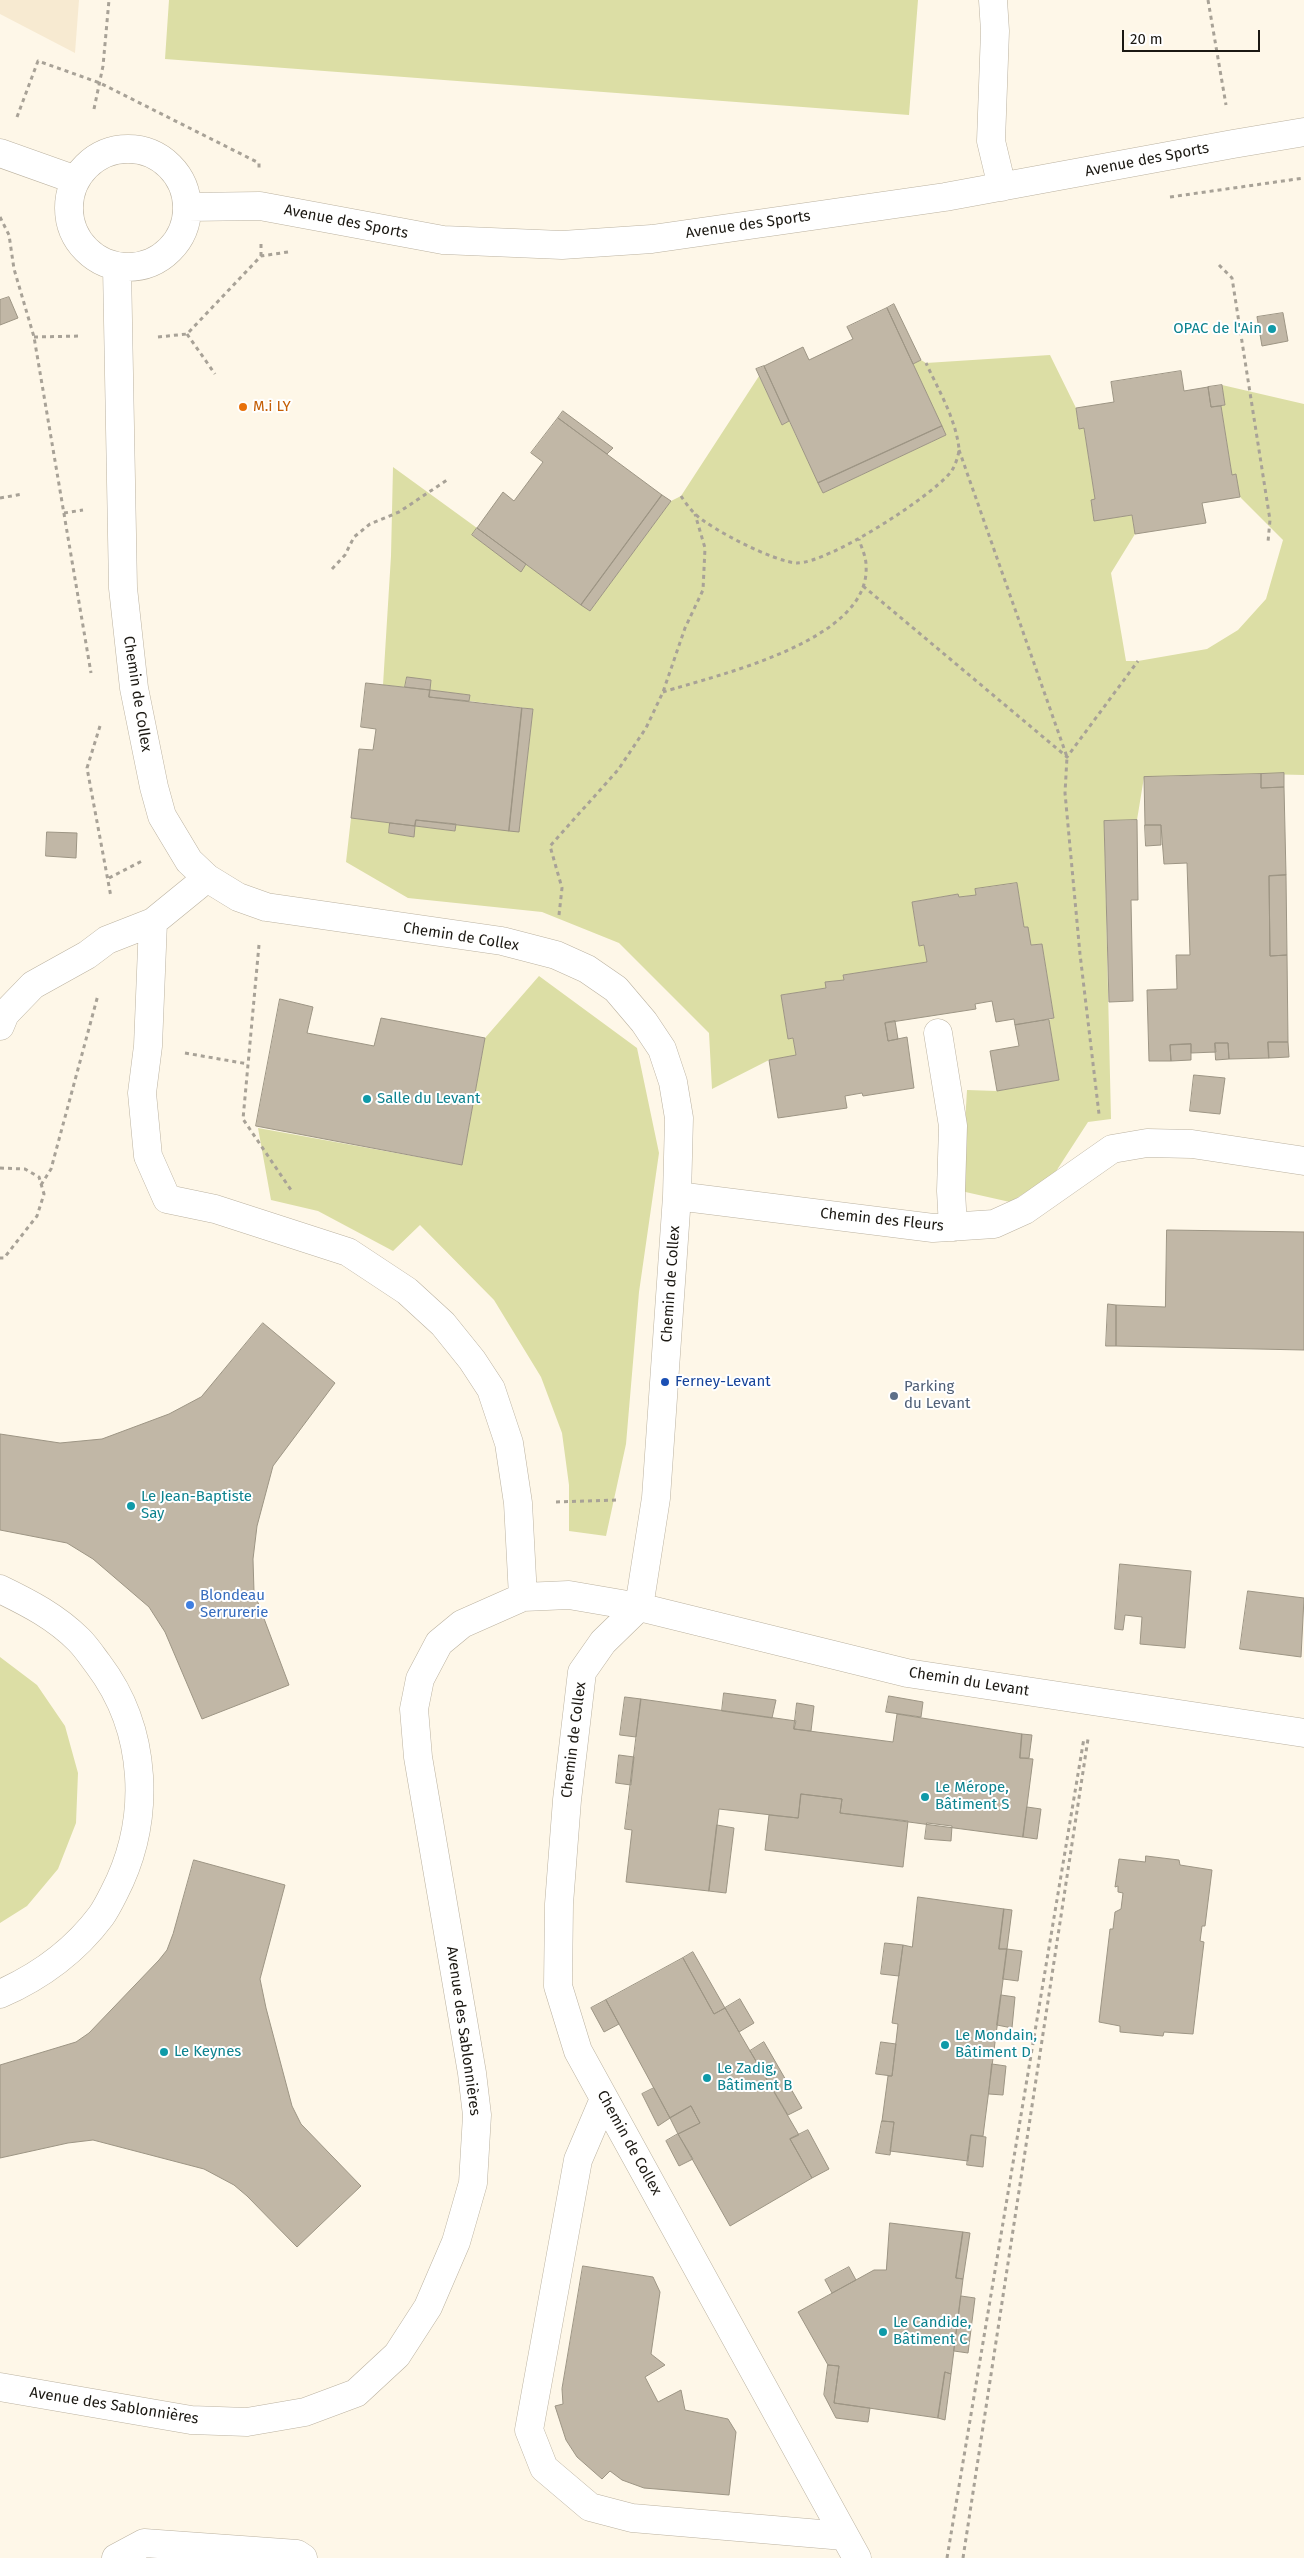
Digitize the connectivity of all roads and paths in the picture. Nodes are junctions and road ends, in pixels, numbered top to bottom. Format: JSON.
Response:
{"nodes":[{"id":1,"x":109,"y":0,"type":"edge"},
{"id":2,"x":993,"y":0,"type":"edge"},
{"id":3,"x":1208,"y":0,"type":"edge"},
{"id":4,"x":100,"y":83,"type":"junction"},
{"id":5,"x":94,"y":110,"type":"dead end"},
{"id":6,"x":1304,"y":132,"type":"edge"},
{"id":7,"x":1232,"y":144,"type":"junction"},
{"id":8,"x":2,"y":153,"type":"edge"},
{"id":9,"x":76,"y":180,"type":"junction"},
{"id":10,"x":1002,"y":187,"type":"junction"},
{"id":11,"x":260,"y":206,"type":"junction"},
{"id":12,"x":188,"y":207,"type":"junction"},
{"id":13,"x":0,"y":217,"type":"edge"},
{"id":14,"x":261,"y":256,"type":"dead end"},
{"id":15,"x":1220,"y":265,"type":"dead end"},
{"id":16,"x":118,"y":267,"type":"junction"},
{"id":17,"x":187,"y":334,"type":"dead end"},
{"id":18,"x":926,"y":363,"type":"dead end"},
{"id":19,"x":215,"y":374,"type":"dead end"},
{"id":20,"x":959,"y":450,"type":"junction"},
{"id":21,"x":447,"y":480,"type":"dead end"},
{"id":22,"x":23,"y":494,"type":"dead end"},
{"id":23,"x":681,"y":496,"type":"dead end"},
{"id":24,"x":0,"y":498,"type":"edge"},
{"id":25,"x":695,"y":514,"type":"junction"},
{"id":26,"x":858,"y":539,"type":"junction"},
{"id":27,"x":1268,"y":542,"type":"dead end"},
{"id":28,"x":332,"y":569,"type":"dead end"},
{"id":29,"x":863,"y":586,"type":"junction"},
{"id":30,"x":1138,"y":661,"type":"dead end"},
{"id":31,"x":91,"y":674,"type":"dead end"},
{"id":32,"x":662,"y":692,"type":"junction"},
{"id":33,"x":99,"y":719,"type":"dead end"},
{"id":34,"x":1067,"y":757,"type":"junction"},
{"id":35,"x":207,"y":878,"type":"junction"},
{"id":36,"x":112,"y":903,"type":"dead end"},
{"id":37,"x":266,"y":907,"type":"junction"},
{"id":38,"x":153,"y":922,"type":"junction"},
{"id":39,"x":107,"y":940,"type":"junction"},
{"id":40,"x":556,"y":955,"type":"junction"},
{"id":41,"x":0,"y":1026,"type":"edge"},
{"id":42,"x":938,"y":1033,"type":"dead end"},
{"id":43,"x":148,"y":1046,"type":"junction"},
{"id":44,"x":248,"y":1064,"type":"junction"},
{"id":45,"x":1112,"y":1149,"type":"junction"},
{"id":46,"x":1304,"y":1161,"type":"edge"},
{"id":47,"x":0,"y":1168,"type":"edge"},
{"id":48,"x":41,"y":1185,"type":"junction"},
{"id":49,"x":677,"y":1196,"type":"junction"},
{"id":50,"x":953,"y":1227,"type":"junction"},
{"id":51,"x":286,"y":1232,"type":"junction"},
{"id":52,"x":0,"y":1258,"type":"edge"},
{"id":53,"x":656,"y":1498,"type":"junction"},
{"id":54,"x":518,"y":1503,"type":"junction"},
{"id":55,"x":0,"y":1589,"type":"edge"},
{"id":56,"x":523,"y":1597,"type":"junction"},
{"id":57,"x":639,"y":1607,"type":"junction"},
{"id":58,"x":1092,"y":1701,"type":"junction"},
{"id":59,"x":1304,"y":1733,"type":"edge"},
{"id":60,"x":0,"y":1994,"type":"edge"},
{"id":61,"x":604,"y":2099,"type":"junction"},
{"id":62,"x":0,"y":2386,"type":"edge"},
{"id":63,"x":851,"y":2547,"type":"edge"},
{"id":64,"x":116,"y":2558,"type":"edge"},
{"id":65,"x":303,"y":2558,"type":"edge"},
{"id":66,"x":947,"y":2558,"type":"edge"},
{"id":67,"x":962,"y":2558,"type":"edge"}],
"edges":[{"from":1,"to":4,"type":"path"},
{"from":2,"to":10,"type":"street"},
{"from":3,"to":7,"type":"path"},
{"from":4,"to":5,"type":"path"},
{"from":4,"to":8,"type":"path"},
{"from":4,"to":11,"type":"path"},
{"from":6,"to":7,"type":"street","name":"Avenue des Sports"},
{"from":7,"to":10,"type":"street","name":"Avenue des Sports"},
{"from":8,"to":9,"type":"street"},
{"from":9,"to":12,"type":"street"},
{"from":9,"to":16,"type":"street"},
{"from":10,"to":11,"type":"street","name":"Avenue des Sports"},
{"from":11,"to":12,"type":"street","name":"Avenue des Sports"},
{"from":11,"to":14,"type":"path"},
{"from":12,"to":16,"type":"street"},
{"from":13,"to":31,"type":"path"},
{"from":15,"to":27,"type":"path"},
{"from":16,"to":35,"type":"street","name":"Chemin de Collex"},
{"from":17,"to":19,"type":"path"},
{"from":18,"to":20,"type":"path"},
{"from":20,"to":26,"type":"path"},
{"from":20,"to":34,"type":"path"},
{"from":21,"to":28,"type":"path"},
{"from":22,"to":24,"type":"path"},
{"from":23,"to":25,"type":"path"},
{"from":25,"to":26,"type":"path"},
{"from":25,"to":32,"type":"path"},
{"from":26,"to":29,"type":"path"},
{"from":29,"to":32,"type":"path"},
{"from":29,"to":34,"type":"path"},
{"from":30,"to":34,"type":"path"},
{"from":32,"to":40,"type":"path"},
{"from":33,"to":36,"type":"path"},
{"from":34,"to":45,"type":"path"},
{"from":35,"to":37,"type":"street","name":"Chemin de Collex"},
{"from":35,"to":38,"type":"street"},
{"from":37,"to":40,"type":"street","name":"Chemin de Collex"},
{"from":37,"to":44,"type":"path"},
{"from":38,"to":39,"type":"street"},
{"from":38,"to":43,"type":"street"},
{"from":39,"to":41,"type":"street"},
{"from":39,"to":48,"type":"path"},
{"from":40,"to":49,"type":"street","name":"Chemin de Collex"},
{"from":42,"to":50,"type":"street"},
{"from":43,"to":44,"type":"path"},
{"from":43,"to":51,"type":"street"},
{"from":44,"to":51,"type":"path"},
{"from":45,"to":46,"type":"street","name":"Chemin des Fleurs"},
{"from":45,"to":50,"type":"street","name":"Chemin des Fleurs"},
{"from":47,"to":48,"type":"path"},
{"from":48,"to":52,"type":"path"},
{"from":49,"to":50,"type":"street","name":"Chemin des Fleurs"},
{"from":49,"to":53,"type":"street","name":"Chemin de Collex"},
{"from":51,"to":54,"type":"street"},
{"from":53,"to":54,"type":"path"},
{"from":53,"to":57,"type":"street","name":"Chemin de Collex"},
{"from":54,"to":56,"type":"street"},
{"from":55,"to":60,"type":"street"},
{"from":56,"to":57,"type":"street","name":"Avenue des Sablonnières"},
{"from":56,"to":62,"type":"street","name":"Avenue des Sablonnières"},
{"from":57,"to":58,"type":"street","name":"Chemin du Levant"},
{"from":57,"to":61,"type":"street","name":"Chemin de Collex"},
{"from":58,"to":59,"type":"street","name":"Chemin du Levant"},
{"from":58,"to":66,"type":"path"},
{"from":58,"to":67,"type":"path"},
{"from":61,"to":63,"type":"street","name":"Chemin de Collex"},
{"from":61,"to":63,"type":"street"},
{"from":64,"to":65,"type":"street"}]}
